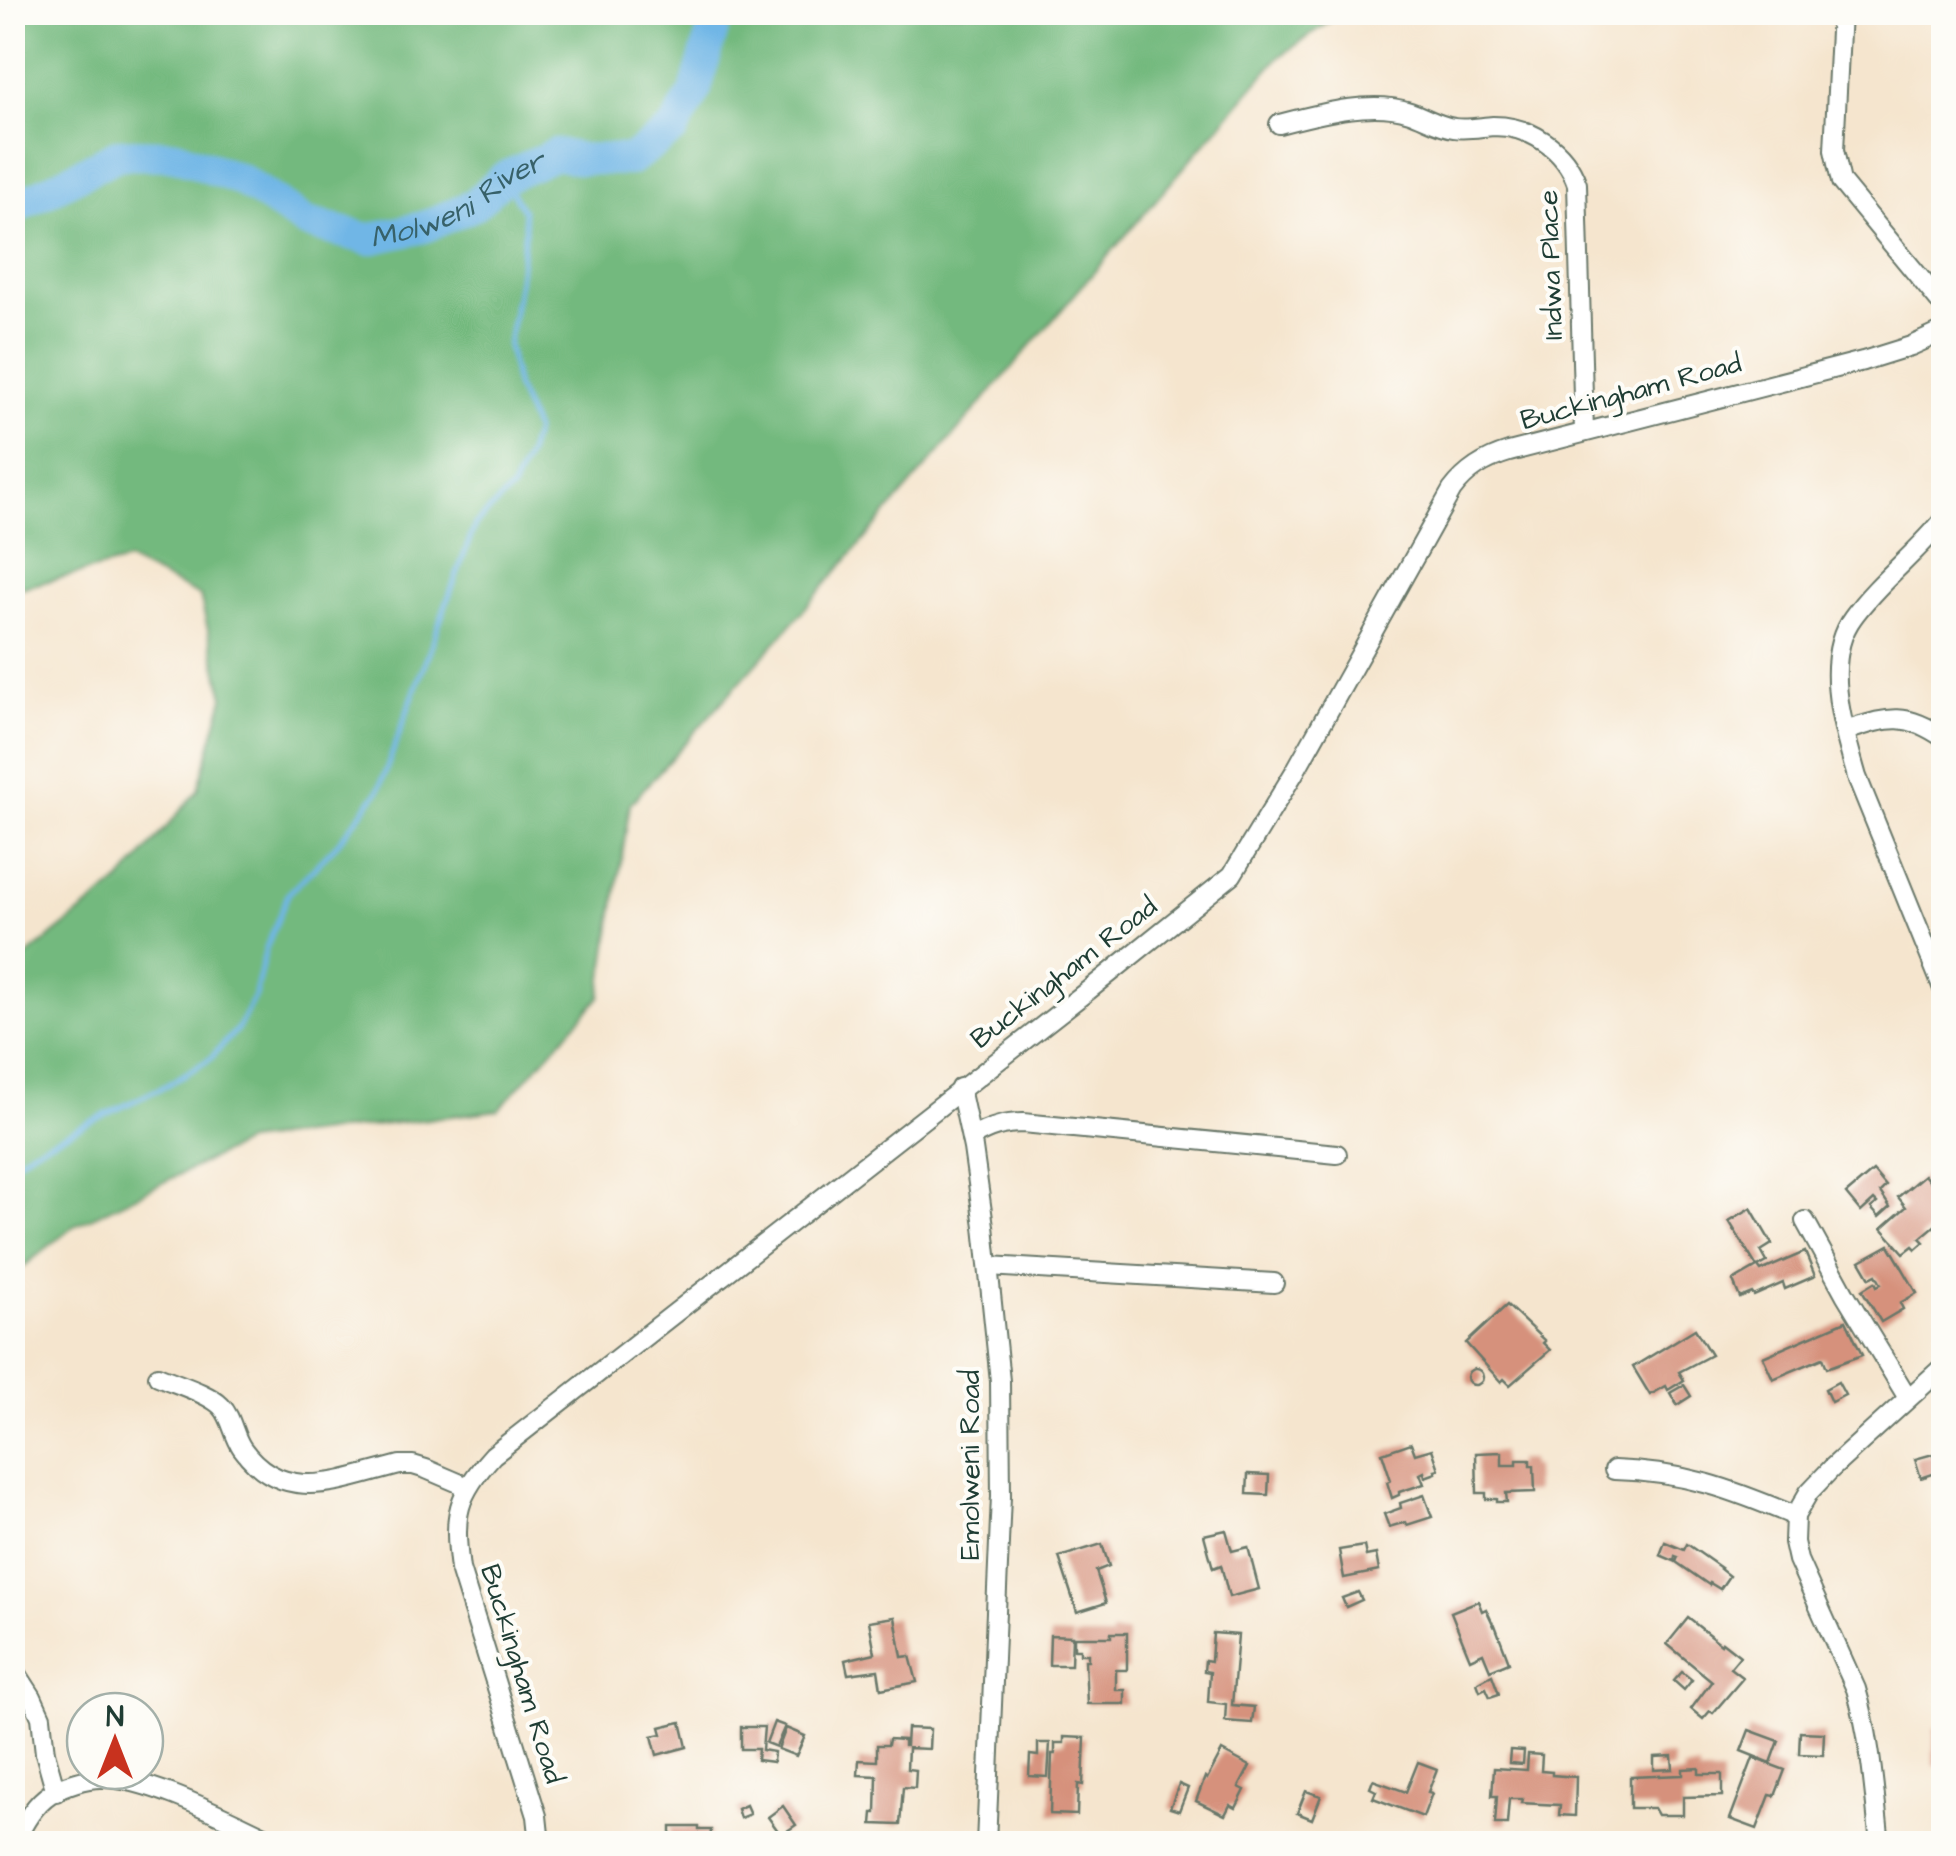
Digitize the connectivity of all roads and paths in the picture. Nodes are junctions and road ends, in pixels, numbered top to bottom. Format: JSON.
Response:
{"nodes":[{"id":1,"x":1840,"y":12,"type":"edge"},
{"id":2,"x":1279,"y":124,"type":"dead end"},
{"id":3,"x":1944,"y":307,"type":"edge"},
{"id":4,"x":1944,"y":331,"type":"edge"},
{"id":5,"x":1584,"y":432,"type":"junction"},
{"id":6,"x":1944,"y":519,"type":"edge"},
{"id":7,"x":1845,"y":731,"type":"junction"},
{"id":8,"x":1944,"y":738,"type":"edge"},
{"id":9,"x":1944,"y":991,"type":"edge"},
{"id":10,"x":960,"y":1088,"type":"junction"},
{"id":11,"x":971,"y":1138,"type":"junction"},
{"id":12,"x":1337,"y":1154,"type":"dead end"},
{"id":13,"x":1806,"y":1220,"type":"dead end"},
{"id":14,"x":988,"y":1266,"type":"junction"},
{"id":15,"x":1274,"y":1283,"type":"dead end"},
{"id":16,"x":1944,"y":1366,"type":"edge"},
{"id":17,"x":158,"y":1376,"type":"dead end"},
{"id":18,"x":1908,"y":1398,"type":"junction"},
{"id":19,"x":1614,"y":1470,"type":"dead end"},
{"id":20,"x":468,"y":1487,"type":"junction"},
{"id":21,"x":1795,"y":1516,"type":"junction"},
{"id":22,"x":12,"y":1666,"type":"edge"},
{"id":23,"x":56,"y":1792,"type":"junction"},
{"id":24,"x":14,"y":1844,"type":"edge"},
{"id":25,"x":282,"y":1844,"type":"edge"},
{"id":26,"x":540,"y":1844,"type":"edge"},
{"id":27,"x":986,"y":1844,"type":"edge"},
{"id":28,"x":1880,"y":1844,"type":"edge"}],
"edges":[{"from":1,"to":3,"type":"street"},
{"from":2,"to":5,"type":"street","name":"Indwa Place"},
{"from":4,"to":5,"type":"street","name":"Buckingham Road"},
{"from":5,"to":10,"type":"street","name":"Buckingham Road"},
{"from":6,"to":7,"type":"street"},
{"from":7,"to":8,"type":"street"},
{"from":7,"to":9,"type":"street"},
{"from":10,"to":11,"type":"street","name":"Emolweni Road"},
{"from":10,"to":20,"type":"street","name":"Buckingham Road"},
{"from":11,"to":12,"type":"street"},
{"from":11,"to":14,"type":"street","name":"Emolweni Road"},
{"from":13,"to":18,"type":"street"},
{"from":14,"to":15,"type":"street"},
{"from":14,"to":27,"type":"street","name":"Emolweni Road"},
{"from":16,"to":18,"type":"street"},
{"from":17,"to":20,"type":"street"},
{"from":18,"to":21,"type":"street"},
{"from":19,"to":21,"type":"street"},
{"from":20,"to":26,"type":"street","name":"Buckingham Road"},
{"from":21,"to":28,"type":"street"},
{"from":22,"to":23,"type":"street"},
{"from":23,"to":24,"type":"street"},
{"from":23,"to":25,"type":"street"}]}
